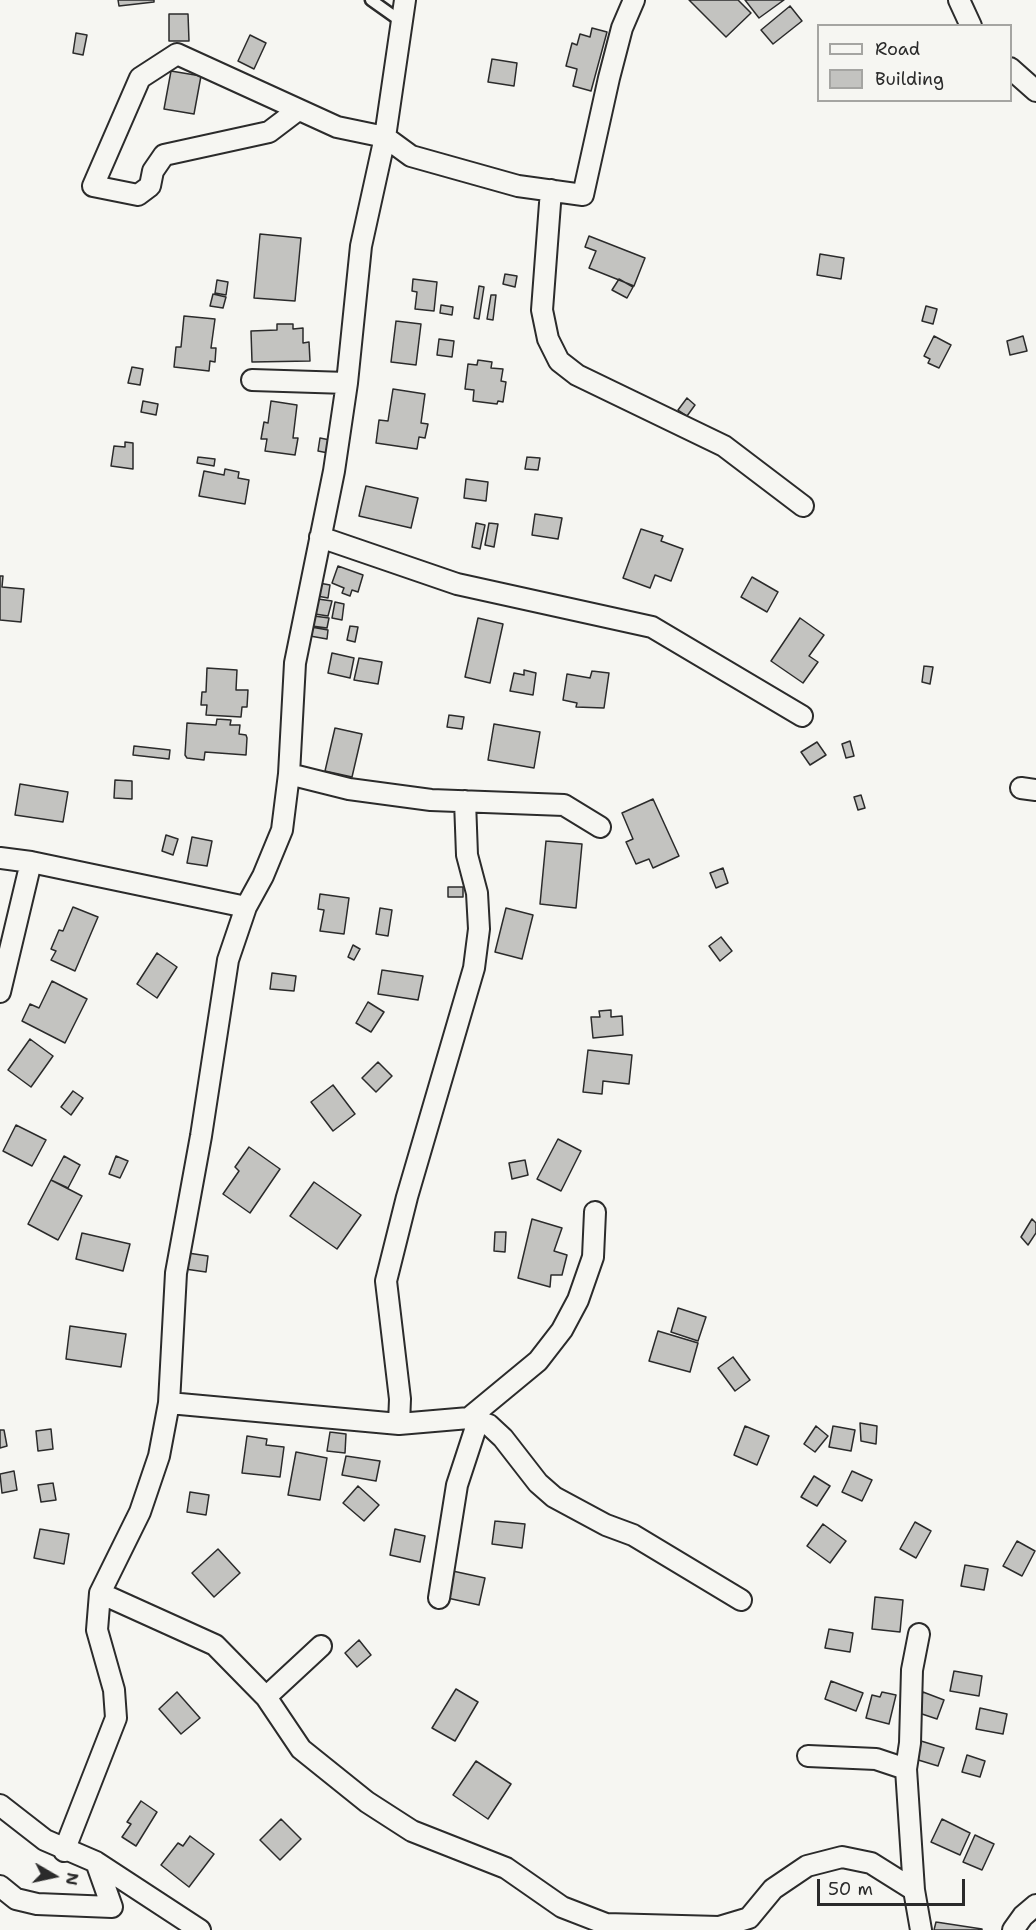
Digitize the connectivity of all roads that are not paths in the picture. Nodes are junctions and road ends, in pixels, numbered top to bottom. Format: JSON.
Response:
{"nodes":[{"id":1,"x":371,"y":0,"type":"edge"},
{"id":2,"x":405,"y":0,"type":"edge"},
{"id":3,"x":634,"y":0,"type":"edge"},
{"id":4,"x":959,"y":0,"type":"edge"},
{"id":5,"x":402,"y":22,"type":"junction"},
{"id":6,"x":970,"y":24,"type":"edge"},
{"id":7,"x":1012,"y":69,"type":"edge"},
{"id":8,"x":1036,"y":91,"type":"edge"},
{"id":9,"x":298,"y":110,"type":"junction"},
{"id":10,"x":385,"y":137,"type":"junction"},
{"id":11,"x":552,"y":190,"type":"junction"},
{"id":12,"x":252,"y":380,"type":"dead end"},
{"id":13,"x":347,"y":383,"type":"junction"},
{"id":14,"x":804,"y":506,"type":"dead end"},
{"id":15,"x":320,"y":537,"type":"junction"},
{"id":16,"x":802,"y":716,"type":"dead end"},
{"id":17,"x":289,"y":774,"type":"junction"},
{"id":18,"x":465,"y":801,"type":"junction"},
{"id":19,"x":600,"y":827,"type":"dead end"},
{"id":20,"x":0,"y":858,"type":"edge"},
{"id":21,"x":31,"y":862,"type":"junction"},
{"id":22,"x":246,"y":907,"type":"junction"},
{"id":23,"x":0,"y":992,"type":"edge"},
{"id":24,"x":595,"y":1212,"type":"dead end"},
{"id":25,"x":169,"y":1403,"type":"junction"},
{"id":26,"x":474,"y":1420,"type":"junction"},
{"id":27,"x":399,"y":1424,"type":"junction"},
{"id":28,"x":100,"y":1593,"type":"junction"},
{"id":29,"x":439,"y":1598,"type":"dead end"},
{"id":30,"x":741,"y":1600,"type":"dead end"},
{"id":31,"x":919,"y":1634,"type":"dead end"},
{"id":32,"x":321,"y":1646,"type":"dead end"},
{"id":33,"x":266,"y":1697,"type":"junction"},
{"id":34,"x":808,"y":1756,"type":"dead end"},
{"id":35,"x":906,"y":1769,"type":"junction"},
{"id":36,"x":0,"y":1805,"type":"edge"},
{"id":37,"x":64,"y":1851,"type":"junction"},
{"id":38,"x":96,"y":1862,"type":"junction"},
{"id":39,"x":0,"y":1886,"type":"edge"},
{"id":40,"x":914,"y":1890,"type":"junction"},
{"id":41,"x":1036,"y":1905,"type":"edge"},
{"id":42,"x":200,"y":1930,"type":"edge"},
{"id":43,"x":921,"y":1930,"type":"edge"},
{"id":44,"x":1013,"y":1930,"type":"edge"}],
"edges":[{"from":1,"to":5,"type":"lane"},
{"from":2,"to":5,"type":"street"},
{"from":3,"to":11,"type":"street"},
{"from":4,"to":6,"type":"street"},
{"from":5,"to":10,"type":"street"},
{"from":7,"to":8,"type":"street"},
{"from":9,"to":9,"type":"street"},
{"from":9,"to":10,"type":"street"},
{"from":10,"to":11,"type":"street"},
{"from":10,"to":13,"type":"street"},
{"from":11,"to":14,"type":"street"},
{"from":12,"to":13,"type":"street"},
{"from":13,"to":15,"type":"street"},
{"from":15,"to":16,"type":"street"},
{"from":15,"to":17,"type":"street"},
{"from":17,"to":18,"type":"street"},
{"from":17,"to":22,"type":"street"},
{"from":18,"to":19,"type":"street"},
{"from":18,"to":27,"type":"street"},
{"from":20,"to":21,"type":"street"},
{"from":21,"to":22,"type":"street"},
{"from":21,"to":23,"type":"street"},
{"from":22,"to":25,"type":"street"},
{"from":24,"to":26,"type":"street"},
{"from":25,"to":27,"type":"street"},
{"from":25,"to":28,"type":"street"},
{"from":26,"to":27,"type":"street"},
{"from":26,"to":29,"type":"street"},
{"from":26,"to":30,"type":"street"},
{"from":28,"to":33,"type":"street"},
{"from":28,"to":37,"type":"street"},
{"from":31,"to":35,"type":"street"},
{"from":32,"to":33,"type":"street"},
{"from":33,"to":40,"type":"street"},
{"from":34,"to":35,"type":"street"},
{"from":35,"to":40,"type":"street"},
{"from":36,"to":37,"type":"street"},
{"from":37,"to":38,"type":"street"},
{"from":38,"to":39,"type":"street"},
{"from":38,"to":42,"type":"street"},
{"from":40,"to":43,"type":"street"},
{"from":41,"to":44,"type":"street"}]}
